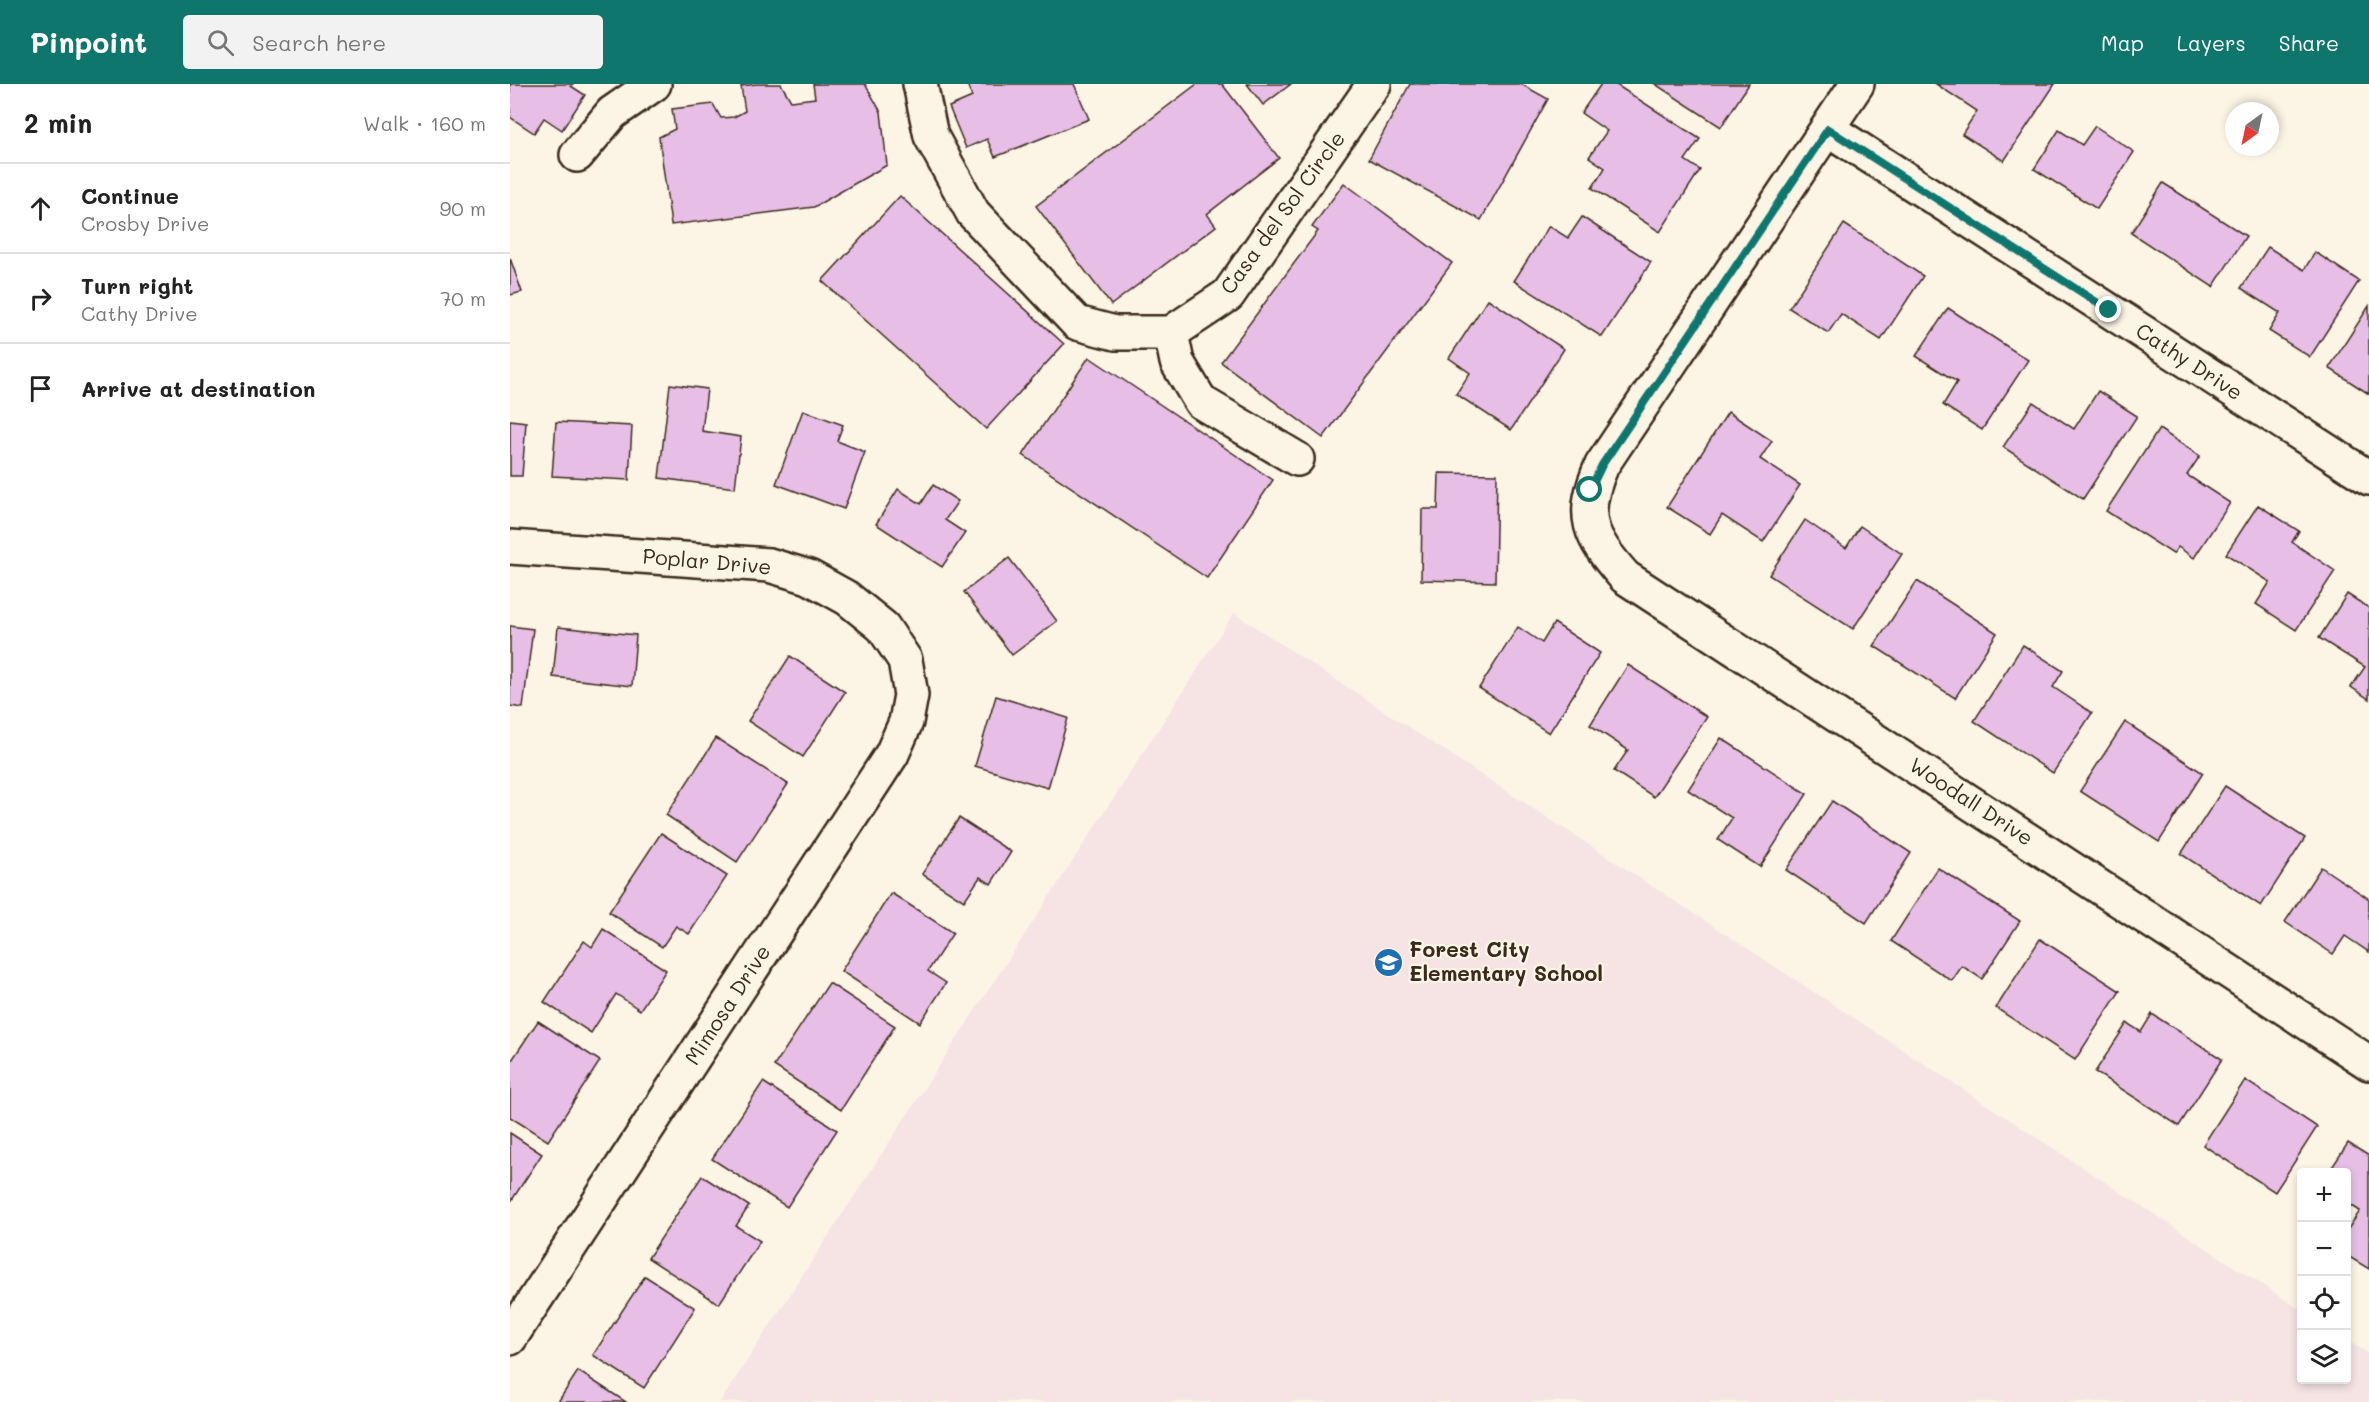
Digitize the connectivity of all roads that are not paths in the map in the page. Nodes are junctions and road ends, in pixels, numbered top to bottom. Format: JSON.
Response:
{"nodes":[{"id":1,"x":654,"y":84,"type":"edge"},
{"id":2,"x":920,"y":84,"type":"edge"},
{"id":3,"x":1374,"y":84,"type":"edge"},
{"id":4,"x":1857,"y":84,"type":"edge"},
{"id":5,"x":1828,"y":129,"type":"junction"},
{"id":6,"x":578,"y":154,"type":"dead end"},
{"id":7,"x":1171,"y":333,"type":"junction"},
{"id":8,"x":1297,"y":459,"type":"dead end"},
{"id":9,"x":2369,"y":478,"type":"edge"},
{"id":10,"x":510,"y":547,"type":"edge"},
{"id":11,"x":905,"y":660,"type":"joint"},
{"id":12,"x":2369,"y":1063,"type":"edge"},
{"id":13,"x":510,"y":1338,"type":"edge"}],
"edges":[{"from":1,"to":6,"type":"street"},
{"from":2,"to":7,"type":"street"},
{"from":3,"to":7,"type":"street","name":"Casa del Sol Circle"},
{"from":4,"to":5,"type":"street"},
{"from":5,"to":9,"type":"street","name":"Cathy Drive"},
{"from":5,"to":12,"type":"street","name":"Woodall Drive"},
{"from":7,"to":8,"type":"street"},
{"from":10,"to":11,"type":"street","name":"Poplar Drive"},
{"from":11,"to":13,"type":"street","name":"Mimosa Drive"}]}
